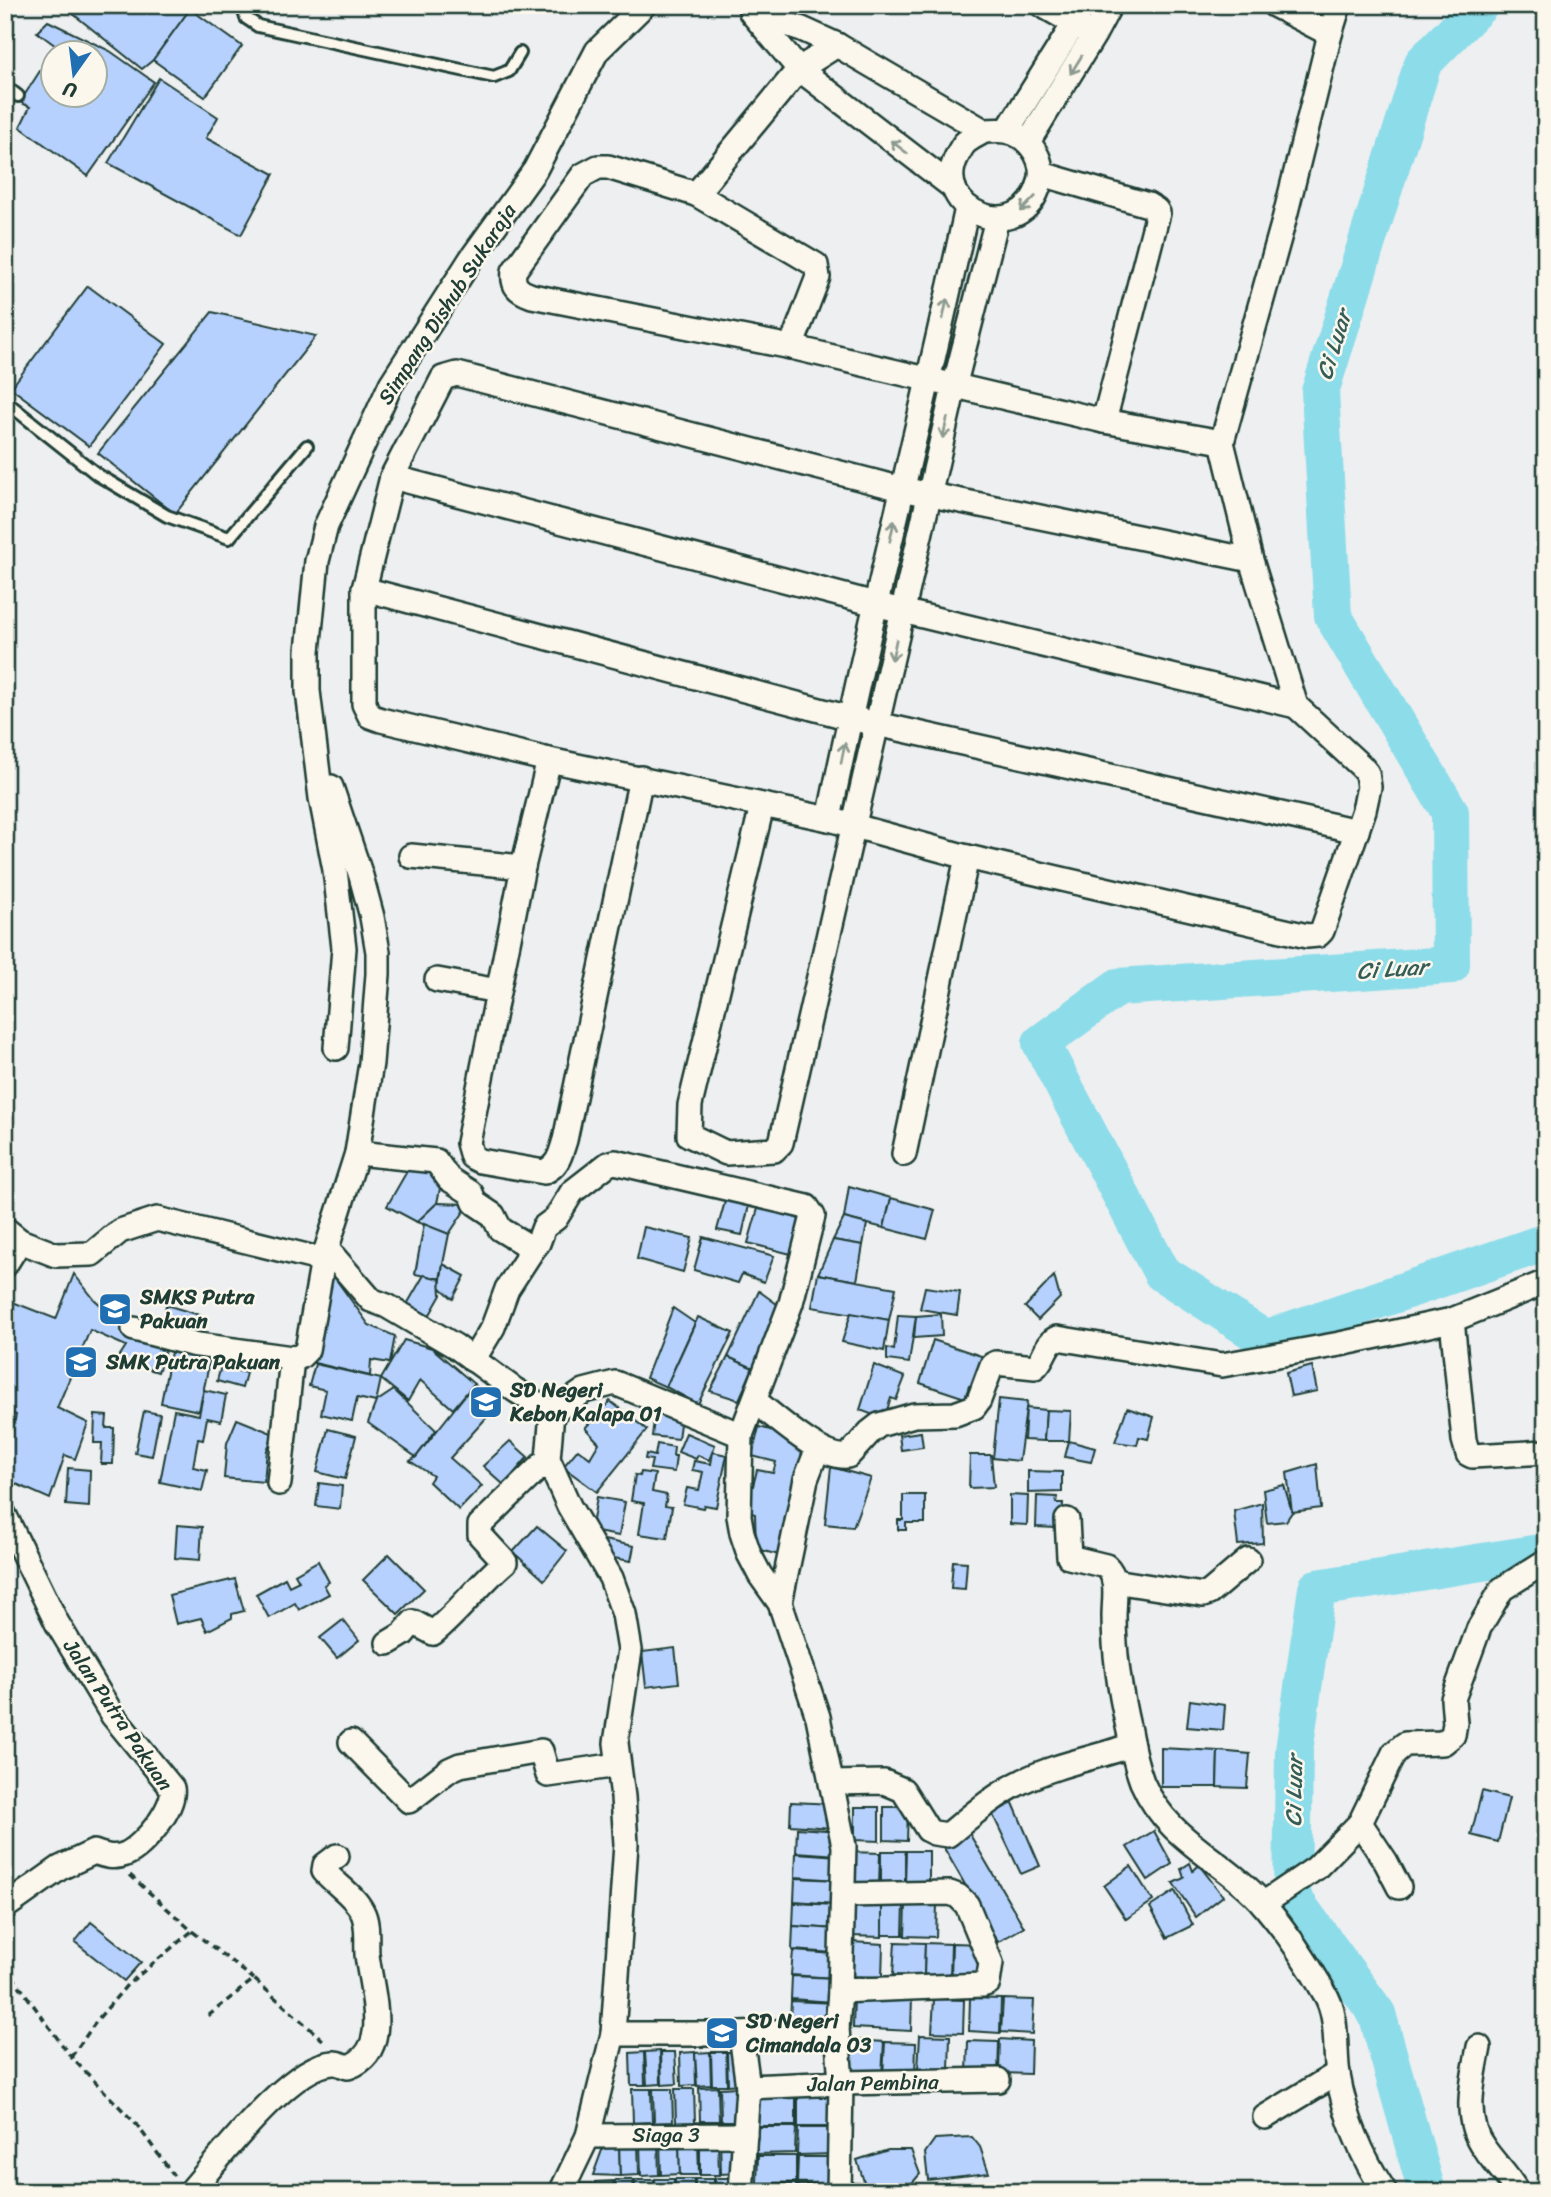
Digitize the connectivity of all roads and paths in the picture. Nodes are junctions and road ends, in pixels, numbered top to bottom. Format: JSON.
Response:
{"nodes":[{"id":1,"x":242,"y":5,"type":"edge"},
{"id":2,"x":644,"y":5,"type":"edge"},
{"id":3,"x":1042,"y":5,"type":"edge"},
{"id":4,"x":1110,"y":5,"type":"edge"},
{"id":5,"x":1273,"y":5,"type":"edge"},
{"id":6,"x":1339,"y":5,"type":"edge"},
{"id":7,"x":748,"y":9,"type":"edge"},
{"id":8,"x":1079,"y":15,"type":"edge"},
{"id":9,"x":1330,"y":34,"type":"junction"},
{"id":10,"x":1094,"y":35,"type":"junction"},
{"id":11,"x":837,"y":46,"type":"junction"},
{"id":12,"x":520,"y":53,"type":"dead end"},
{"id":13,"x":799,"y":69,"type":"junction"},
{"id":14,"x":5,"y":86,"type":"edge"},
{"id":15,"x":18,"y":96,"type":"dead end"},
{"id":16,"x":984,"y":131,"type":"junction"},
{"id":17,"x":1007,"y":131,"type":"junction"},
{"id":18,"x":1028,"y":142,"type":"junction"},
{"id":19,"x":1042,"y":174,"type":"junction"},
{"id":20,"x":954,"y":188,"type":"junction"},
{"id":21,"x":696,"y":194,"type":"junction"},
{"id":22,"x":967,"y":208,"type":"junction"},
{"id":23,"x":997,"y":219,"type":"junction"},
{"id":24,"x":791,"y":347,"type":"junction"},
{"id":25,"x":929,"y":382,"type":"junction"},
{"id":26,"x":954,"y":387,"type":"junction"},
{"id":27,"x":5,"y":401,"type":"edge"},
{"id":28,"x":1104,"y":421,"type":"junction"},
{"id":29,"x":1222,"y":442,"type":"junction"},
{"id":30,"x":307,"y":446,"type":"dead end"},
{"id":31,"x":392,"y":477,"type":"junction"},
{"id":32,"x":902,"y":488,"type":"junction"},
{"id":33,"x":929,"y":494,"type":"junction"},
{"id":34,"x":1251,"y":561,"type":"junction"},
{"id":35,"x":364,"y":589,"type":"junction"},
{"id":36,"x":876,"y":604,"type":"junction"},
{"id":37,"x":902,"y":611,"type":"junction"},
{"id":38,"x":1296,"y":706,"type":"junction"},
{"id":39,"x":850,"y":718,"type":"junction"},
{"id":40,"x":877,"y":724,"type":"junction"},
{"id":41,"x":316,"y":753,"type":"junction"},
{"id":42,"x":549,"y":760,"type":"junction"},
{"id":43,"x":641,"y":778,"type":"junction"},
{"id":44,"x":762,"y":806,"type":"junction"},
{"id":45,"x":829,"y":820,"type":"junction"},
{"id":46,"x":854,"y":827,"type":"junction"},
{"id":47,"x":1357,"y":831,"type":"junction"},
{"id":48,"x":411,"y":856,"type":"dead end"},
{"id":49,"x":967,"y":857,"type":"junction"},
{"id":50,"x":523,"y":867,"type":"junction"},
{"id":51,"x":437,"y":980,"type":"dead end"},
{"id":52,"x":498,"y":991,"type":"junction"},
{"id":53,"x":337,"y":1048,"type":"dead end"},
{"id":54,"x":357,"y":1153,"type":"junction"},
{"id":55,"x":904,"y":1154,"type":"dead end"},
{"id":56,"x":13,"y":1235,"type":"edge"},
{"id":57,"x":533,"y":1249,"type":"junction"},
{"id":58,"x":325,"y":1254,"type":"junction"},
{"id":59,"x":5,"y":1265,"type":"edge"},
{"id":60,"x":1546,"y":1282,"type":"edge"},
{"id":61,"x":1452,"y":1320,"type":"junction"},
{"id":62,"x":134,"y":1329,"type":"dead end"},
{"id":63,"x":292,"y":1358,"type":"junction"},
{"id":64,"x":473,"y":1360,"type":"junction"},
{"id":65,"x":755,"y":1401,"type":"junction"},
{"id":66,"x":552,"y":1413,"type":"junction"},
{"id":67,"x":741,"y":1435,"type":"junction"},
{"id":68,"x":817,"y":1448,"type":"junction"},
{"id":69,"x":1546,"y":1452,"type":"edge"},
{"id":70,"x":548,"y":1459,"type":"junction"},
{"id":71,"x":279,"y":1483,"type":"dead end"},
{"id":72,"x":5,"y":1516,"type":"edge"},
{"id":73,"x":1067,"y":1520,"type":"dead end"},
{"id":74,"x":1248,"y":1560,"type":"dead end"},
{"id":75,"x":1546,"y":1561,"type":"edge"},
{"id":76,"x":1114,"y":1581,"type":"junction"},
{"id":77,"x":780,"y":1604,"type":"junction"},
{"id":78,"x":388,"y":1643,"type":"dead end"},
{"id":79,"x":351,"y":1742,"type":"dead end"},
{"id":80,"x":1132,"y":1745,"type":"junction"},
{"id":81,"x":618,"y":1765,"type":"junction"},
{"id":82,"x":831,"y":1783,"type":"junction"},
{"id":83,"x":1360,"y":1823,"type":"junction"},
{"id":84,"x":337,"y":1856,"type":"dead end"},
{"id":85,"x":110,"y":1857,"type":"junction"},
{"id":86,"x":1399,"y":1887,"type":"dead end"},
{"id":87,"x":844,"y":1895,"type":"junction"},
{"id":88,"x":1268,"y":1901,"type":"junction"},
{"id":89,"x":5,"y":1908,"type":"edge"},
{"id":90,"x":192,"y":1931,"type":"junction"},
{"id":91,"x":5,"y":1966,"type":"edge"},
{"id":92,"x":254,"y":1979,"type":"junction"},
{"id":93,"x":840,"y":1991,"type":"junction"},
{"id":94,"x":208,"y":2016,"type":"dead end"},
{"id":95,"x":836,"y":2028,"type":"junction"},
{"id":96,"x":613,"y":2034,"type":"junction"},
{"id":97,"x":741,"y":2034,"type":"junction"},
{"id":98,"x":1479,"y":2047,"type":"dead end"},
{"id":99,"x":71,"y":2057,"type":"junction"},
{"id":100,"x":335,"y":2062,"type":"junction"},
{"id":101,"x":1338,"y":2073,"type":"junction"},
{"id":102,"x":999,"y":2080,"type":"dead end"},
{"id":103,"x":841,"y":2082,"type":"junction"},
{"id":104,"x":748,"y":2087,"type":"junction"},
{"id":105,"x":1265,"y":2117,"type":"dead end"},
{"id":106,"x":745,"y":2135,"type":"junction"},
{"id":107,"x":587,"y":2136,"type":"junction"},
{"id":108,"x":184,"y":2186,"type":"edge"},
{"id":109,"x":561,"y":2192,"type":"edge"},
{"id":110,"x":741,"y":2192,"type":"edge"},
{"id":111,"x":839,"y":2192,"type":"edge"},
{"id":112,"x":1385,"y":2192,"type":"edge"},
{"id":113,"x":1517,"y":2192,"type":"edge"}],
"edges":[{"from":1,"to":12,"type":"lane"},
{"from":2,"to":41,"type":"street","name":"Simpang Dishub Sukaraja"},
{"from":3,"to":8,"type":"street"},
{"from":4,"to":10,"type":"street"},
{"from":5,"to":9,"type":"street"},
{"from":6,"to":9,"type":"street"},
{"from":7,"to":11,"type":"street"},
{"from":7,"to":13,"type":"street"},
{"from":8,"to":10,"type":"street"},
{"from":8,"to":17,"type":"street"},
{"from":9,"to":29,"type":"street"},
{"from":10,"to":18,"type":"street","one_way":true},
{"from":11,"to":13,"type":"street"},
{"from":11,"to":16,"type":"street"},
{"from":20,"to":13,"type":"street","one_way":true},
{"from":13,"to":21,"type":"street"},
{"from":14,"to":15,"type":"lane"},
{"from":16,"to":17,"type":"street"},
{"from":16,"to":20,"type":"street"},
{"from":17,"to":18,"type":"street"},
{"from":18,"to":19,"type":"street"},
{"from":19,"to":23,"type":"street","one_way":true},
{"from":19,"to":28,"type":"street"},
{"from":20,"to":22,"type":"street"},
{"from":21,"to":24,"type":"street"},
{"from":21,"to":24,"type":"street"},
{"from":22,"to":23,"type":"street"},
{"from":25,"to":22,"type":"street","one_way":true},
{"from":23,"to":26,"type":"street"},
{"from":24,"to":25,"type":"street"},
{"from":25,"to":26,"type":"street"},
{"from":25,"to":32,"type":"street"},
{"from":26,"to":28,"type":"street"},
{"from":26,"to":33,"type":"street","one_way":true},
{"from":27,"to":30,"type":"lane"},
{"from":28,"to":29,"type":"street"},
{"from":29,"to":34,"type":"street"},
{"from":31,"to":32,"type":"street"},
{"from":31,"to":35,"type":"street"},
{"from":31,"to":36,"type":"street"},
{"from":32,"to":33,"type":"street"},
{"from":36,"to":32,"type":"street","one_way":true},
{"from":33,"to":34,"type":"street"},
{"from":33,"to":37,"type":"street"},
{"from":34,"to":38,"type":"street"},
{"from":35,"to":39,"type":"street"},
{"from":35,"to":42,"type":"street"},
{"from":36,"to":37,"type":"street"},
{"from":36,"to":39,"type":"street"},
{"from":37,"to":38,"type":"street"},
{"from":37,"to":40,"type":"street","one_way":true},
{"from":38,"to":47,"type":"street"},
{"from":39,"to":40,"type":"street"},
{"from":45,"to":39,"type":"street","one_way":true},
{"from":40,"to":46,"type":"street"},
{"from":40,"to":47,"type":"street"},
{"from":41,"to":53,"type":"street","name":"Simpang Dishub Sukaraja"},
{"from":41,"to":54,"type":"street"},
{"from":42,"to":43,"type":"street"},
{"from":42,"to":50,"type":"street"},
{"from":43,"to":44,"type":"street"},
{"from":43,"to":52,"type":"street"},
{"from":44,"to":45,"type":"street"},
{"from":44,"to":46,"type":"street"},
{"from":45,"to":46,"type":"street"},
{"from":46,"to":49,"type":"street"},
{"from":47,"to":49,"type":"street"},
{"from":48,"to":50,"type":"street"},
{"from":49,"to":55,"type":"street"},
{"from":50,"to":52,"type":"street"},
{"from":51,"to":52,"type":"street"},
{"from":54,"to":57,"type":"street"},
{"from":54,"to":58,"type":"street"},
{"from":56,"to":58,"type":"street"},
{"from":56,"to":59,"type":"street"},
{"from":57,"to":64,"type":"street"},
{"from":57,"to":65,"type":"street"},
{"from":58,"to":63,"type":"street"},
{"from":58,"to":64,"type":"street"},
{"from":60,"to":61,"type":"street"},
{"from":61,"to":68,"type":"street"},
{"from":61,"to":69,"type":"street"},
{"from":62,"to":63,"type":"street"},
{"from":63,"to":71,"type":"street"},
{"from":64,"to":66,"type":"street"},
{"from":65,"to":67,"type":"street"},
{"from":65,"to":68,"type":"street"},
{"from":66,"to":67,"type":"street"},
{"from":66,"to":70,"type":"street"},
{"from":67,"to":77,"type":"street"},
{"from":68,"to":77,"type":"street"},
{"from":70,"to":78,"type":"street"},
{"from":70,"to":81,"type":"street"},
{"from":72,"to":85,"type":"street","name":"Jalan Putra Pakuan"},
{"from":73,"to":76,"type":"street"},
{"from":74,"to":76,"type":"street"},
{"from":75,"to":83,"type":"street"},
{"from":76,"to":80,"type":"street"},
{"from":77,"to":82,"type":"street"},
{"from":79,"to":81,"type":"street"},
{"from":80,"to":82,"type":"street"},
{"from":80,"to":88,"type":"street"},
{"from":81,"to":96,"type":"street"},
{"from":82,"to":87,"type":"street"},
{"from":83,"to":86,"type":"street"},
{"from":83,"to":88,"type":"street"},
{"from":84,"to":100,"type":"street"},
{"from":85,"to":89,"type":"street","name":"Jalan Putra Pakuan"},
{"from":85,"to":90,"type":"path"},
{"from":87,"to":93,"type":"street"},
{"from":87,"to":93,"type":"street"},
{"from":88,"to":101,"type":"street"},
{"from":90,"to":92,"type":"path"},
{"from":90,"to":99,"type":"path"},
{"from":91,"to":99,"type":"path"},
{"from":92,"to":94,"type":"path"},
{"from":92,"to":100,"type":"path"},
{"from":93,"to":95,"type":"street"},
{"from":95,"to":97,"type":"street"},
{"from":95,"to":103,"type":"street"},
{"from":96,"to":97,"type":"street"},
{"from":96,"to":107,"type":"street"},
{"from":97,"to":104,"type":"street"},
{"from":98,"to":113,"type":"street"},
{"from":99,"to":108,"type":"path"},
{"from":100,"to":108,"type":"street"},
{"from":101,"to":105,"type":"street"},
{"from":101,"to":112,"type":"street"},
{"from":102,"to":103,"type":"street","name":"Jalan Pembina"},
{"from":103,"to":104,"type":"street","name":"Jalan Pembina"},
{"from":103,"to":111,"type":"street"},
{"from":104,"to":106,"type":"street"},
{"from":106,"to":107,"type":"street","name":"Siaga 3"},
{"from":106,"to":110,"type":"street"},
{"from":107,"to":109,"type":"street"}]}
